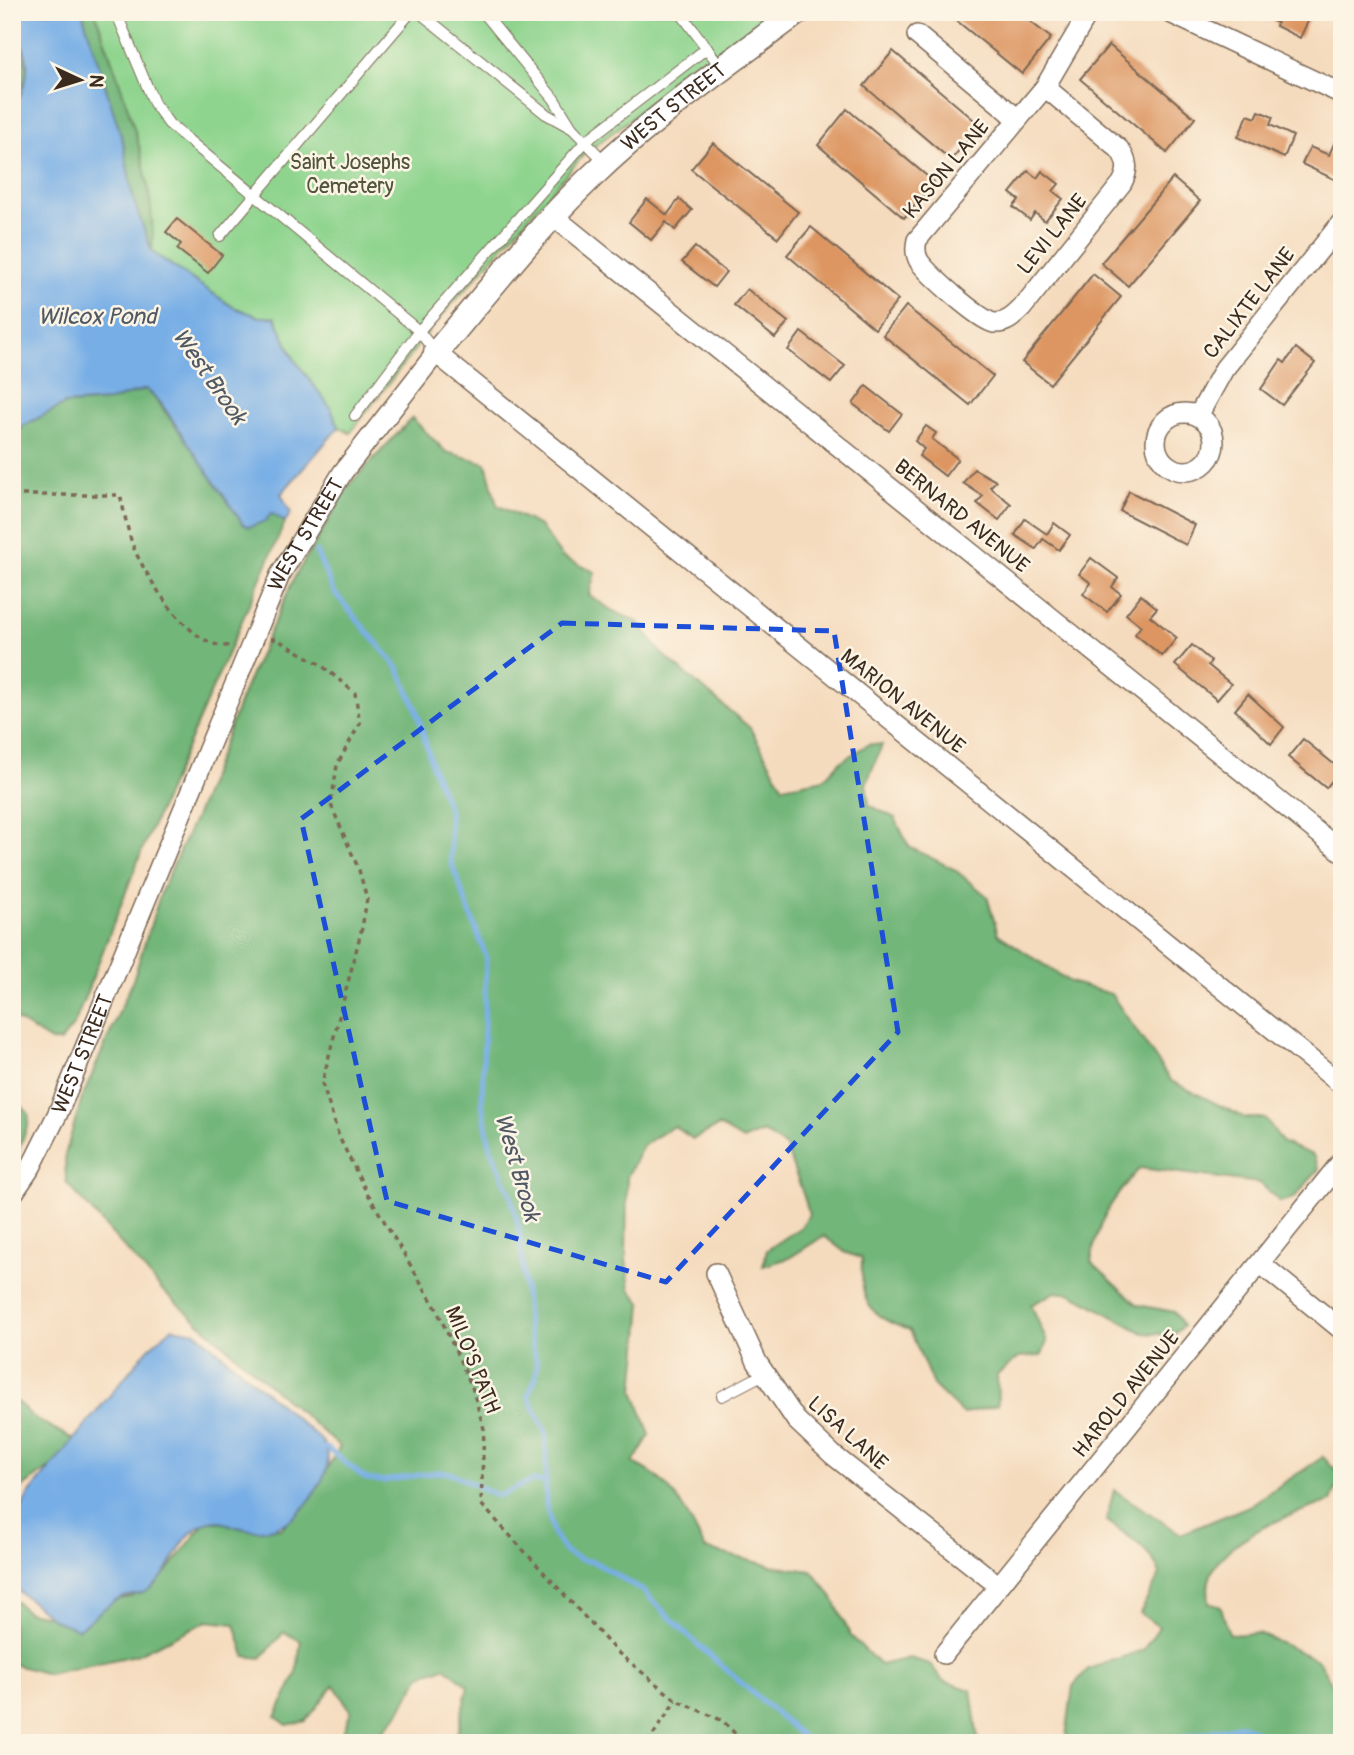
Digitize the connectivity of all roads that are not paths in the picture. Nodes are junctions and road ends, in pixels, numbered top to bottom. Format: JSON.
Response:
{"nodes":[{"id":1,"x":116,"y":12,"type":"edge"},
{"id":2,"x":411,"y":12,"type":"edge"},
{"id":3,"x":419,"y":12,"type":"edge"},
{"id":4,"x":483,"y":12,"type":"edge"},
{"id":5,"x":680,"y":12,"type":"edge"},
{"id":6,"x":798,"y":12,"type":"edge"},
{"id":7,"x":1089,"y":12,"type":"edge"},
{"id":8,"x":1168,"y":12,"type":"edge"},
{"id":9,"x":917,"y":35,"type":"dead end"},
{"id":10,"x":707,"y":48,"type":"junction"},
{"id":11,"x":722,"y":69,"type":"junction"},
{"id":12,"x":1045,"y":87,"type":"junction"},
{"id":13,"x":1342,"y":94,"type":"edge"},
{"id":14,"x":1018,"y":119,"type":"junction"},
{"id":15,"x":573,"y":129,"type":"junction"},
{"id":16,"x":586,"y":141,"type":"junction"},
{"id":17,"x":606,"y":163,"type":"junction"},
{"id":18,"x":254,"y":195,"type":"junction"},
{"id":19,"x":553,"y":216,"type":"junction"},
{"id":20,"x":1342,"y":222,"type":"edge"},
{"id":21,"x":220,"y":236,"type":"dead end"},
{"id":22,"x":915,"y":252,"type":"joint"},
{"id":23,"x":419,"y":331,"type":"junction"},
{"id":24,"x":436,"y":353,"type":"junction"},
{"id":25,"x":355,"y":416,"type":"dead end"},
{"id":26,"x":1198,"y":416,"type":"dead end"},
{"id":27,"x":1342,"y":852,"type":"edge"},
{"id":28,"x":1342,"y":1085,"type":"edge"},
{"id":29,"x":1342,"y":1161,"type":"edge"},
{"id":30,"x":12,"y":1195,"type":"edge"},
{"id":31,"x":1261,"y":1264,"type":"junction"},
{"id":32,"x":716,"y":1273,"type":"dead end"},
{"id":33,"x":1342,"y":1330,"type":"edge"},
{"id":34,"x":764,"y":1374,"type":"junction"},
{"id":35,"x":722,"y":1396,"type":"dead end"},
{"id":36,"x":999,"y":1586,"type":"junction"},
{"id":37,"x":944,"y":1654,"type":"dead end"}],
"edges":[{"from":1,"to":18,"type":"lane"},
{"from":2,"to":18,"type":"lane"},
{"from":3,"to":15,"type":"lane"},
{"from":4,"to":15,"type":"lane"},
{"from":5,"to":10,"type":"lane"},
{"from":6,"to":11,"type":"street","name":"WEST STREET"},
{"from":7,"to":12,"type":"street","name":"KASON LANE"},
{"from":8,"to":13,"type":"street"},
{"from":9,"to":14,"type":"street","name":"KASON LANE"},
{"from":10,"to":11,"type":"lane"},
{"from":10,"to":16,"type":"lane"},
{"from":11,"to":17,"type":"street","name":"WEST STREET"},
{"from":12,"to":14,"type":"street","name":"KASON LANE"},
{"from":12,"to":22,"type":"street","name":"LEVI LANE"},
{"from":14,"to":22,"type":"street","name":"KASON LANE"},
{"from":15,"to":16,"type":"lane"},
{"from":16,"to":17,"type":"lane"},
{"from":16,"to":23,"type":"lane"},
{"from":17,"to":19,"type":"street","name":"WEST STREET"},
{"from":18,"to":21,"type":"lane"},
{"from":18,"to":23,"type":"lane"},
{"from":19,"to":24,"type":"street","name":"WEST STREET"},
{"from":19,"to":27,"type":"street","name":"BERNARD AVENUE"},
{"from":20,"to":26,"type":"street","name":"CALIXTE LANE"},
{"from":23,"to":24,"type":"lane"},
{"from":23,"to":25,"type":"lane"},
{"from":24,"to":28,"type":"street","name":"MARION AVENUE"},
{"from":24,"to":30,"type":"street","name":"WEST STREET"},
{"from":29,"to":31,"type":"street","name":"HAROLD AVENUE"},
{"from":31,"to":33,"type":"street"},
{"from":31,"to":36,"type":"street","name":"HAROLD AVENUE"},
{"from":32,"to":34,"type":"street","name":"LISA LANE"},
{"from":34,"to":35,"type":"lane"},
{"from":34,"to":36,"type":"street","name":"LISA LANE"},
{"from":36,"to":37,"type":"street","name":"HAROLD AVENUE"}]}
